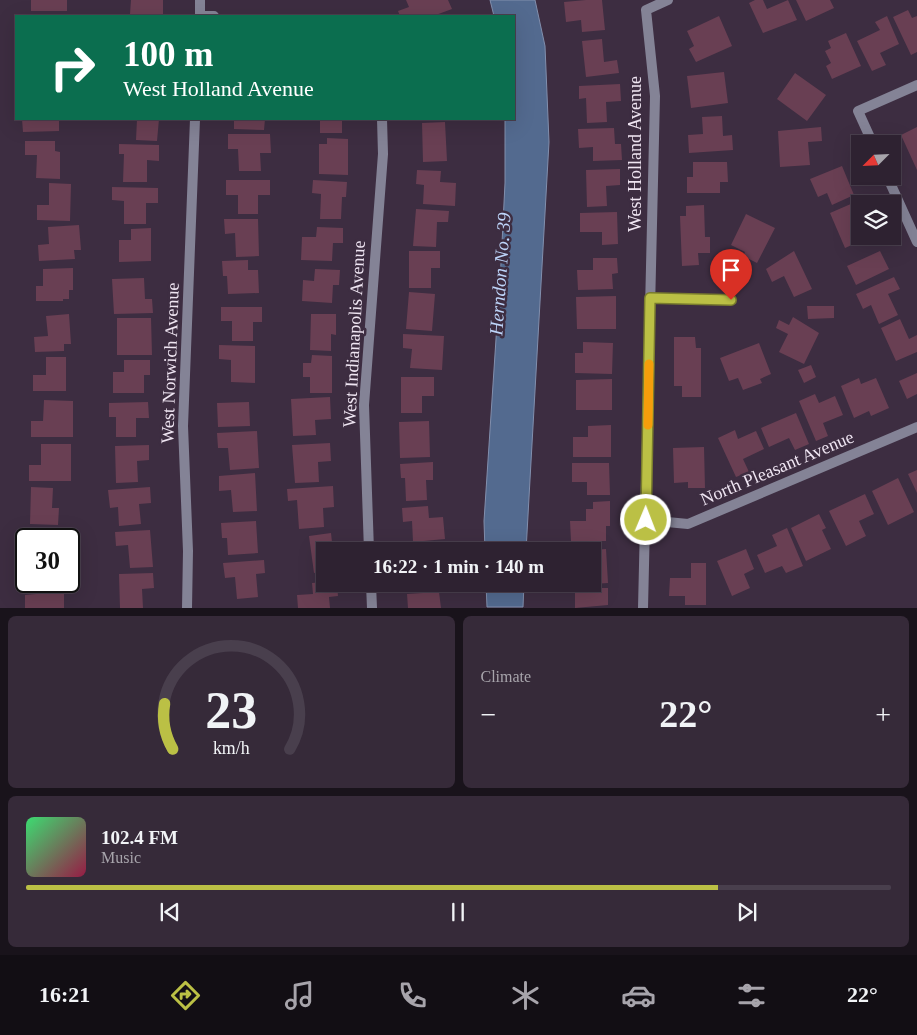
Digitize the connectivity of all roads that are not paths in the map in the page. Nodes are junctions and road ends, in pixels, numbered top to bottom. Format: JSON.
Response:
{"nodes":[{"id":1,"x":200,"y":0,"type":"edge"},
{"id":2,"x":668,"y":0,"type":"edge"},
{"id":3,"x":200,"y":15,"type":"edge"},
{"id":4,"x":917,"y":85,"type":"edge"},
{"id":5,"x":195,"y":120,"type":"edge"},
{"id":6,"x":382,"y":120,"type":"edge"},
{"id":7,"x":869,"y":135,"type":"edge"},
{"id":8,"x":891,"y":185,"type":"edge"},
{"id":9,"x":917,"y":242,"type":"edge"},
{"id":10,"x":650,"y":298,"type":"junction"},
{"id":11,"x":731,"y":300,"type":"dead end"},
{"id":12,"x":917,"y":427,"type":"edge"},
{"id":13,"x":646,"y":520,"type":"junction"},
{"id":14,"x":369,"y":542,"type":"edge"},
{"id":15,"x":371,"y":592,"type":"edge"},
{"id":16,"x":187,"y":608,"type":"edge"},
{"id":17,"x":372,"y":608,"type":"edge"},
{"id":18,"x":643,"y":608,"type":"edge"}],
"edges":[{"from":1,"to":3,"type":"street"},
{"from":2,"to":10,"type":"street","name":"West Holland Avenue"},
{"from":4,"to":7,"type":"street"},
{"from":5,"to":16,"type":"street","name":"West Norwich Avenue"},
{"from":6,"to":14,"type":"street","name":"West Indianapolis Avenue"},
{"from":8,"to":9,"type":"street"},
{"from":10,"to":11,"type":"street"},
{"from":10,"to":13,"type":"street","name":"West Holland Avenue"},
{"from":12,"to":13,"type":"street","name":"North Pleasant Avenue"},
{"from":13,"to":18,"type":"street","name":"West Holland Avenue"},
{"from":15,"to":17,"type":"street"}]}
